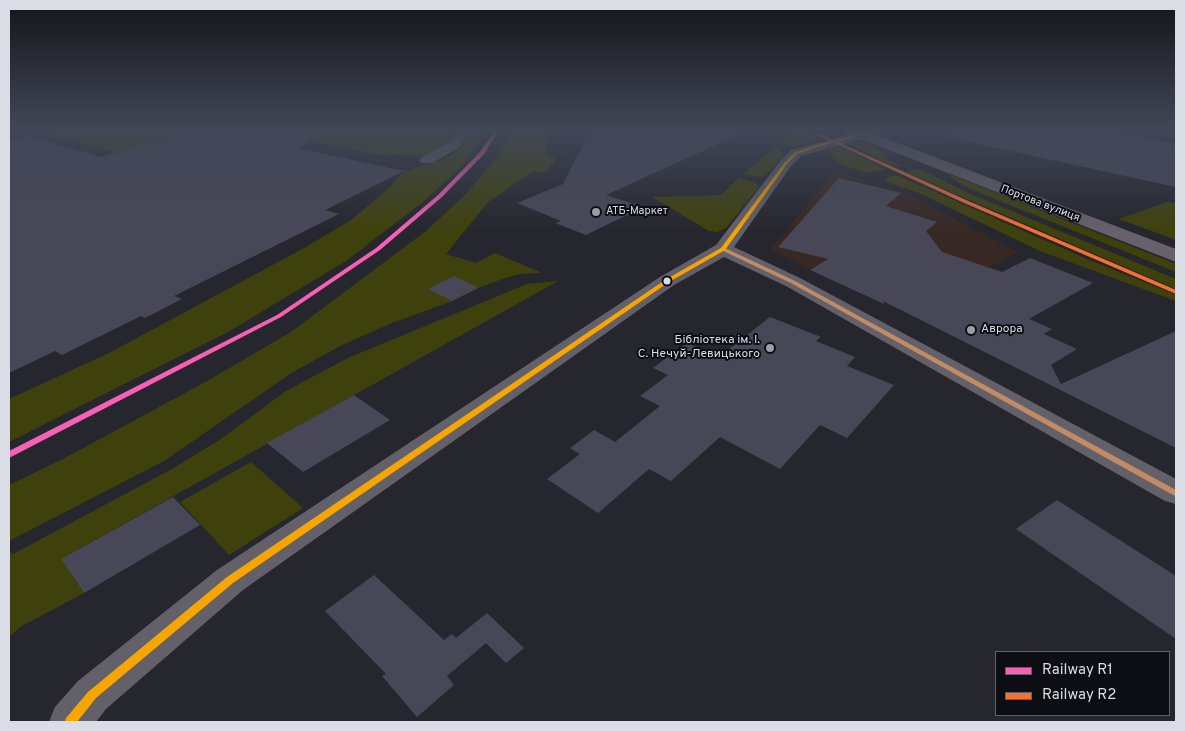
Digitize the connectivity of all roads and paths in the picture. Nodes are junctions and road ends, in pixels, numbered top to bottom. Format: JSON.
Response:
{"nodes":[{"id":1,"x":786,"y":163,"type":"edge"},
{"id":2,"x":936,"y":163,"type":"edge"},
{"id":3,"x":723,"y":249,"type":"junction"},
{"id":4,"x":1176,"y":256,"type":"edge"},
{"id":5,"x":1176,"y":493,"type":"edge"},
{"id":6,"x":70,"y":722,"type":"edge"}],
"edges":[{"from":1,"to":3,"type":"street"},
{"from":2,"to":4,"type":"main road","name":"Портова вулиця"},
{"from":3,"to":5,"type":"street"},
{"from":3,"to":6,"type":"street"}]}
